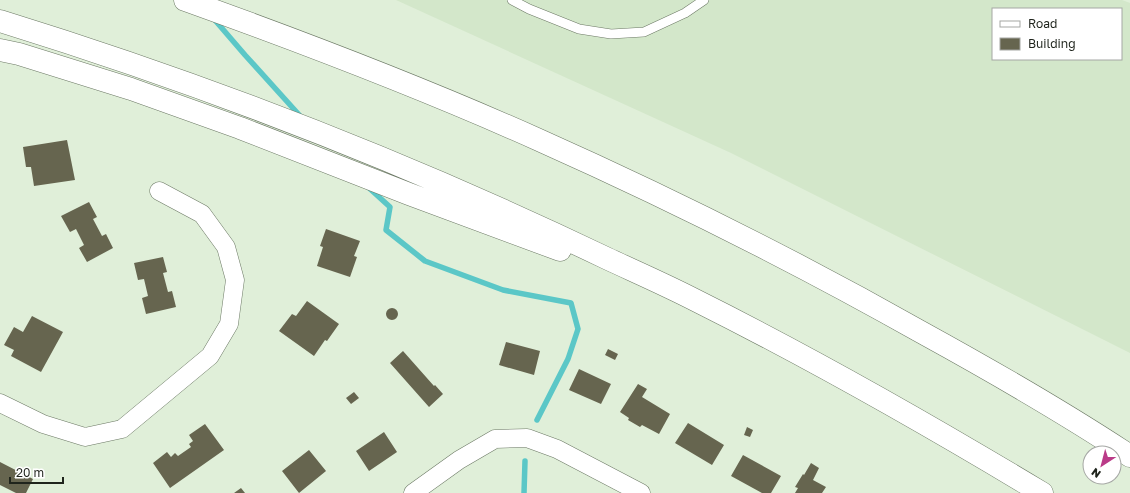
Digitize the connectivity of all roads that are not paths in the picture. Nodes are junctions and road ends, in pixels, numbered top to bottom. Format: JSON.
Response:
{"nodes":[{"id":1,"x":185,"y":0,"type":"edge"},
{"id":2,"x":512,"y":0,"type":"edge"},
{"id":3,"x":704,"y":0,"type":"edge"},
{"id":4,"x":0,"y":21,"type":"edge"},
{"id":5,"x":0,"y":50,"type":"edge"},
{"id":6,"x":158,"y":191,"type":"dead end"},
{"id":7,"x":693,"y":299,"type":"junction"},
{"id":8,"x":0,"y":403,"type":"edge"},
{"id":9,"x":1130,"y":456,"type":"edge"},
{"id":10,"x":413,"y":493,"type":"edge"},
{"id":11,"x":641,"y":493,"type":"edge"},
{"id":12,"x":1042,"y":493,"type":"edge"}],
"edges":[{"from":1,"to":9,"type":"highway"},
{"from":2,"to":3,"type":"lane"},
{"from":4,"to":7,"type":"highway"},
{"from":5,"to":7,"type":"highway"},
{"from":6,"to":8,"type":"street"},
{"from":7,"to":12,"type":"highway"},
{"from":10,"to":11,"type":"street"}]}
